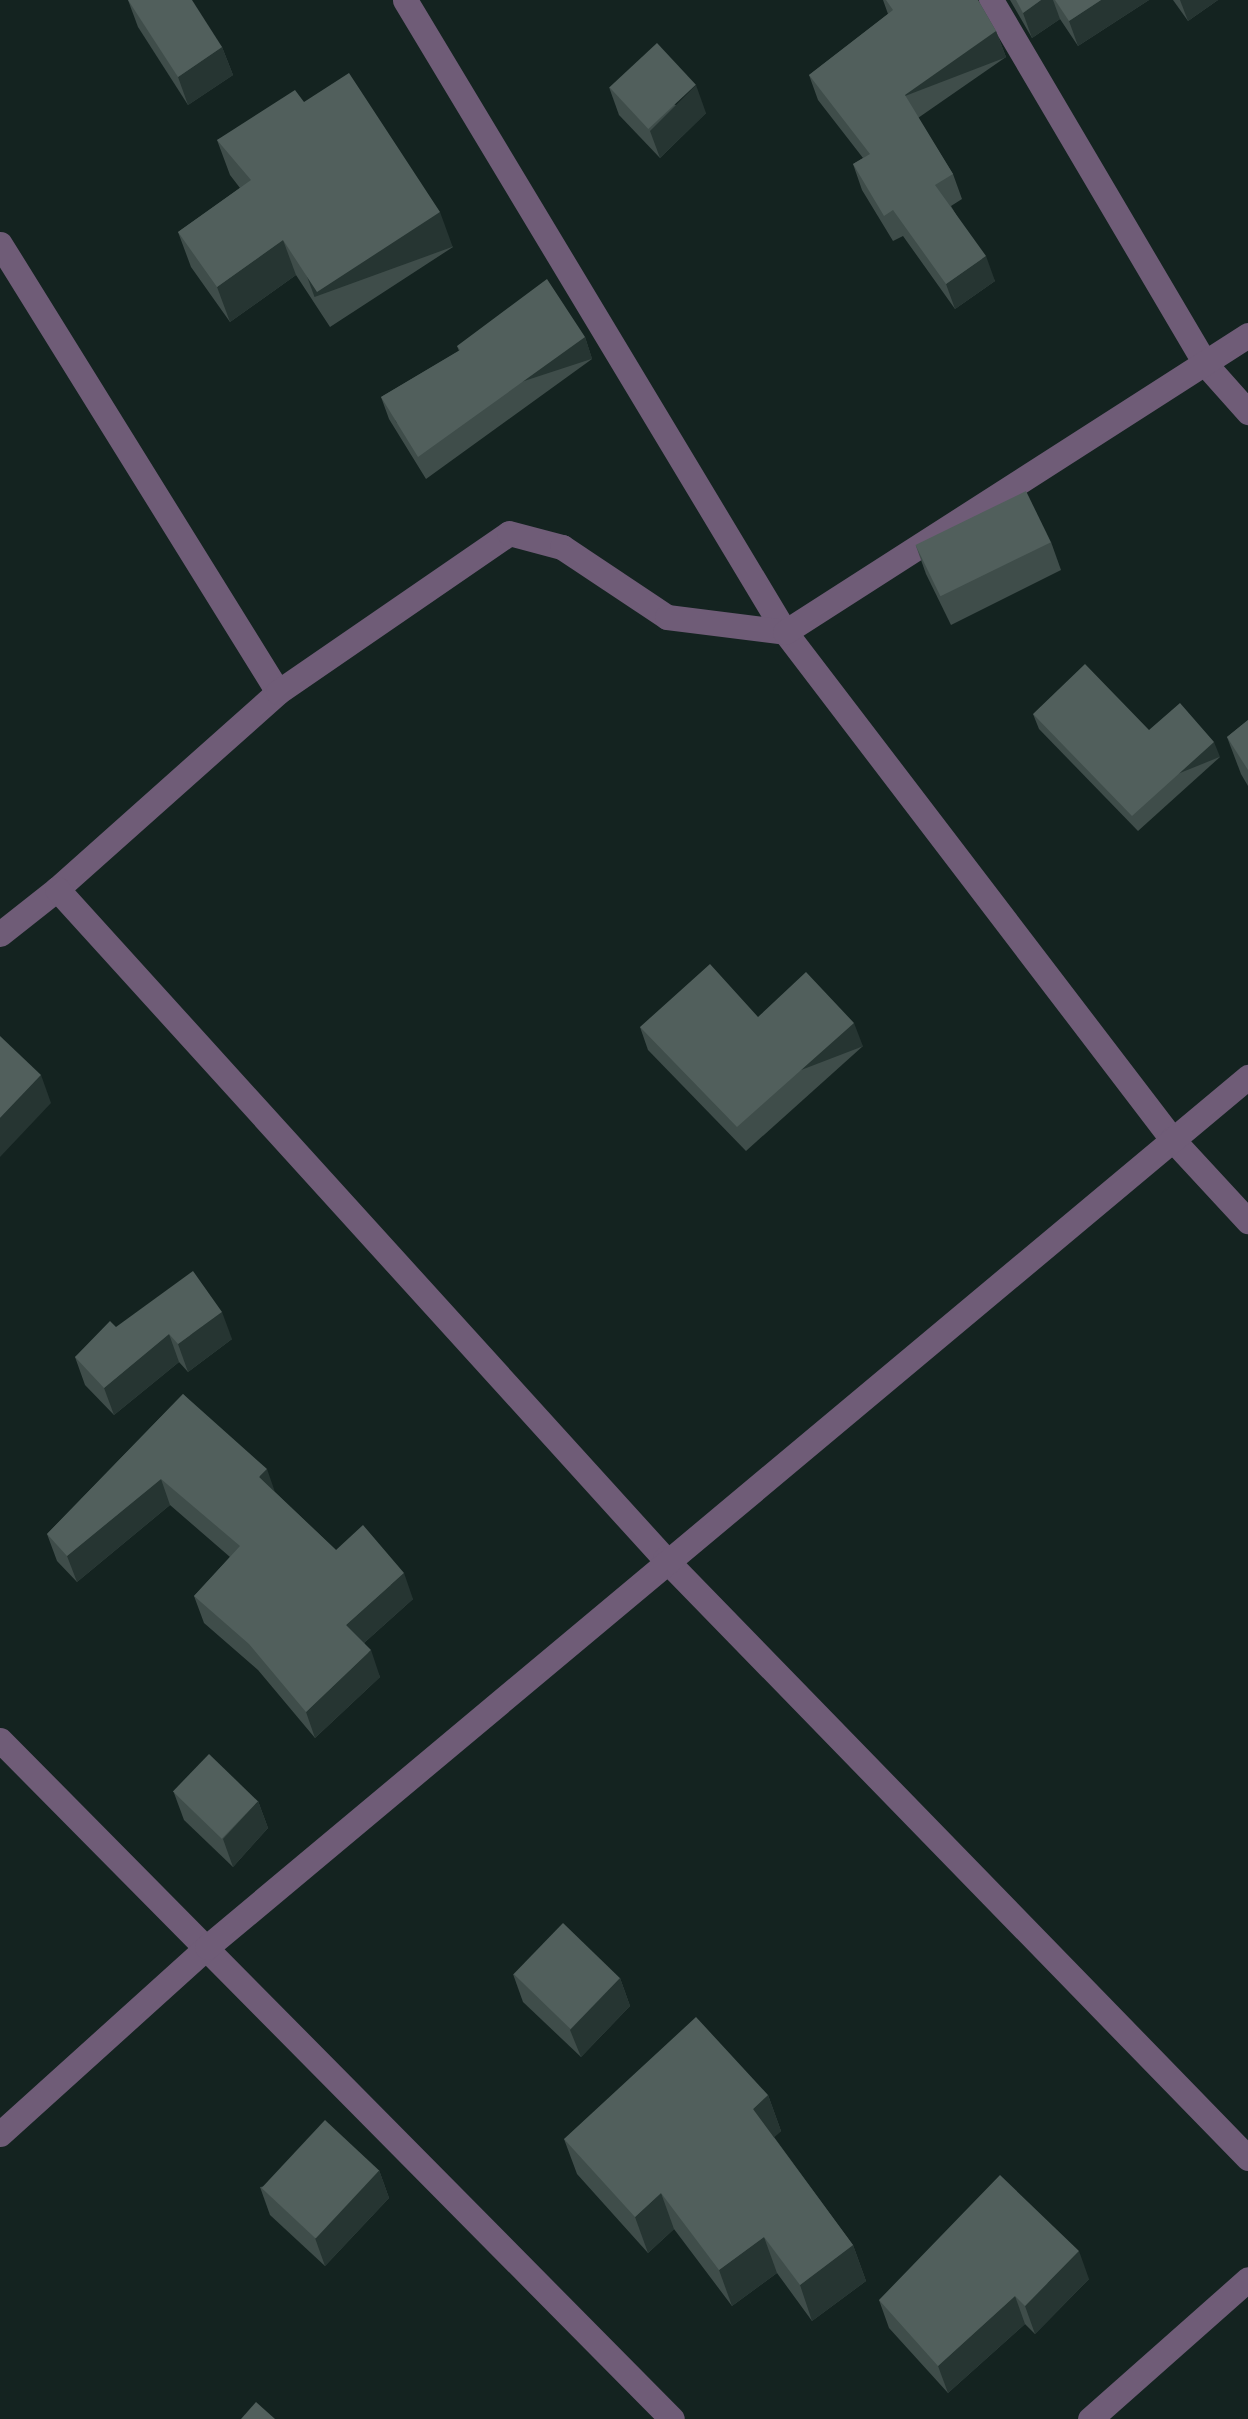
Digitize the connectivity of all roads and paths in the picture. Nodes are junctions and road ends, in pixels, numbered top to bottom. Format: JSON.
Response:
{"nodes":[{"id":1,"x":405,"y":0,"type":"edge"},
{"id":2,"x":991,"y":0,"type":"edge"},
{"id":3,"x":0,"y":244,"type":"edge"},
{"id":4,"x":1248,"y":334,"type":"edge"},
{"id":5,"x":1207,"y":366,"type":"junction"},
{"id":6,"x":1248,"y":412,"type":"edge"},
{"id":7,"x":785,"y":632,"type":"junction"},
{"id":8,"x":278,"y":692,"type":"junction"},
{"id":9,"x":58,"y":890,"type":"junction"},
{"id":10,"x":0,"y":934,"type":"edge"},
{"id":11,"x":1248,"y":1078,"type":"edge"},
{"id":12,"x":1172,"y":1139,"type":"junction"},
{"id":13,"x":1248,"y":1221,"type":"edge"},
{"id":14,"x":665,"y":1559,"type":"junction"},
{"id":15,"x":0,"y":1740,"type":"edge"},
{"id":16,"x":207,"y":1947,"type":"junction"},
{"id":17,"x":0,"y":2134,"type":"edge"},
{"id":18,"x":1248,"y":2158,"type":"edge"},
{"id":19,"x":1248,"y":2279,"type":"edge"},
{"id":20,"x":672,"y":2419,"type":"edge"},
{"id":21,"x":1090,"y":2419,"type":"edge"}],
"edges":[{"from":1,"to":7,"type":"street"},
{"from":2,"to":5,"type":"street"},
{"from":3,"to":8,"type":"street"},
{"from":4,"to":5,"type":"street"},
{"from":5,"to":6,"type":"street"},
{"from":5,"to":7,"type":"street"},
{"from":7,"to":8,"type":"street"},
{"from":7,"to":12,"type":"street"},
{"from":8,"to":9,"type":"street"},
{"from":9,"to":10,"type":"street"},
{"from":9,"to":14,"type":"street"},
{"from":11,"to":12,"type":"street"},
{"from":12,"to":13,"type":"street"},
{"from":12,"to":14,"type":"street"},
{"from":14,"to":16,"type":"street"},
{"from":14,"to":18,"type":"street"},
{"from":15,"to":16,"type":"street"},
{"from":16,"to":17,"type":"street"},
{"from":16,"to":20,"type":"street"},
{"from":19,"to":21,"type":"street"}]}
